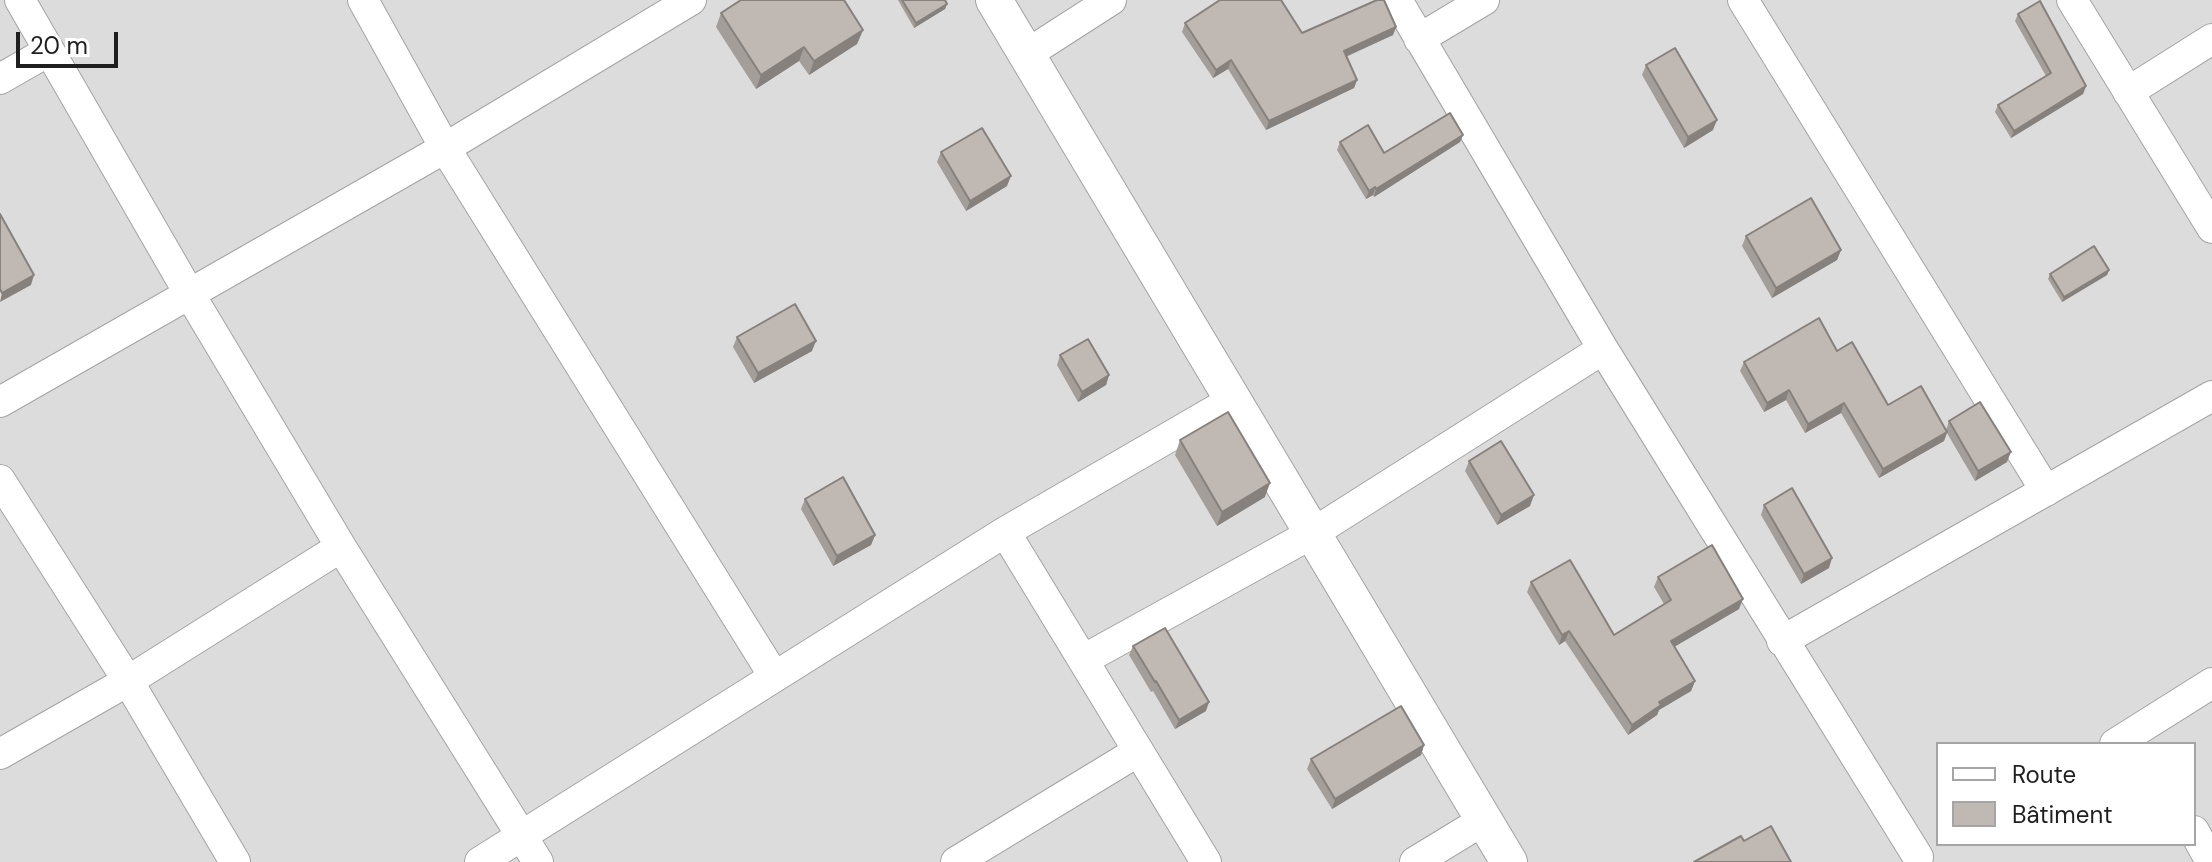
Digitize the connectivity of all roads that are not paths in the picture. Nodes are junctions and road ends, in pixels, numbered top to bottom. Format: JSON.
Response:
{"nodes":[{"id":1,"x":20,"y":0,"type":"edge"},
{"id":2,"x":363,"y":0,"type":"edge"},
{"id":3,"x":994,"y":0,"type":"edge"},
{"id":4,"x":1111,"y":0,"type":"edge"},
{"id":5,"x":1397,"y":0,"type":"edge"},
{"id":6,"x":1484,"y":0,"type":"edge"},
{"id":7,"x":1743,"y":0,"type":"edge"},
{"id":8,"x":2072,"y":0,"type":"edge"},
{"id":9,"x":680,"y":3,"type":"edge"},
{"id":10,"x":1419,"y":39,"type":"junction"},
{"id":11,"x":2212,"y":39,"type":"edge"},
{"id":12,"x":47,"y":52,"type":"junction"},
{"id":13,"x":1027,"y":54,"type":"junction"},
{"id":14,"x":0,"y":79,"type":"edge"},
{"id":15,"x":2128,"y":92,"type":"junction"},
{"id":16,"x":445,"y":148,"type":"junction"},
{"id":17,"x":2212,"y":228,"type":"edge"},
{"id":18,"x":189,"y":293,"type":"junction"},
{"id":19,"x":1603,"y":349,"type":"junction"},
{"id":20,"x":2212,"y":396,"type":"edge"},
{"id":21,"x":1233,"y":400,"type":"junction"},
{"id":22,"x":0,"y":402,"type":"edge"},
{"id":23,"x":0,"y":480,"type":"edge"},
{"id":24,"x":2046,"y":491,"type":"junction"},
{"id":25,"x":1005,"y":532,"type":"junction"},
{"id":26,"x":1313,"y":533,"type":"junction"},
{"id":27,"x":341,"y":547,"type":"junction"},
{"id":28,"x":1782,"y":641,"type":"junction"},
{"id":29,"x":1083,"y":660,"type":"junction"},
{"id":30,"x":774,"y":676,"type":"junction"},
{"id":31,"x":128,"y":681,"type":"junction"},
{"id":32,"x":2212,"y":683,"type":"edge"},
{"id":33,"x":2134,"y":739,"type":"edge"},
{"id":34,"x":1137,"y":752,"type":"junction"},
{"id":35,"x":0,"y":754,"type":"edge"},
{"id":36,"x":1484,"y":820,"type":"junction"},
{"id":37,"x":2196,"y":835,"type":"edge"},
{"id":38,"x":531,"y":850,"type":"edge"},
{"id":39,"x":1923,"y":854,"type":"edge"},
{"id":40,"x":235,"y":862,"type":"edge"},
{"id":41,"x":480,"y":862,"type":"edge"},
{"id":42,"x":956,"y":862,"type":"edge"},
{"id":43,"x":1206,"y":862,"type":"edge"},
{"id":44,"x":1415,"y":862,"type":"edge"},
{"id":45,"x":1509,"y":862,"type":"edge"},
{"id":46,"x":2211,"y":862,"type":"edge"}],
"edges":[{"from":1,"to":12,"type":"street"},
{"from":2,"to":16,"type":"street"},
{"from":3,"to":13,"type":"street"},
{"from":4,"to":13,"type":"street"},
{"from":5,"to":10,"type":"street"},
{"from":6,"to":10,"type":"street"},
{"from":7,"to":24,"type":"street"},
{"from":8,"to":15,"type":"street"},
{"from":9,"to":16,"type":"street"},
{"from":10,"to":19,"type":"street"},
{"from":11,"to":15,"type":"street"},
{"from":12,"to":14,"type":"street"},
{"from":12,"to":18,"type":"street"},
{"from":13,"to":21,"type":"street"},
{"from":15,"to":17,"type":"street"},
{"from":16,"to":18,"type":"street"},
{"from":16,"to":30,"type":"street"},
{"from":18,"to":22,"type":"street"},
{"from":18,"to":27,"type":"street"},
{"from":19,"to":26,"type":"street"},
{"from":19,"to":28,"type":"street"},
{"from":20,"to":24,"type":"street"},
{"from":21,"to":25,"type":"street"},
{"from":21,"to":26,"type":"street"},
{"from":23,"to":31,"type":"street"},
{"from":24,"to":28,"type":"street"},
{"from":25,"to":29,"type":"street"},
{"from":25,"to":30,"type":"street"},
{"from":26,"to":29,"type":"street"},
{"from":26,"to":36,"type":"street"},
{"from":27,"to":31,"type":"street"},
{"from":27,"to":38,"type":"street"},
{"from":28,"to":39,"type":"street"},
{"from":29,"to":34,"type":"street"},
{"from":30,"to":38,"type":"street"},
{"from":31,"to":35,"type":"street"},
{"from":31,"to":40,"type":"street"},
{"from":32,"to":33,"type":"street"},
{"from":34,"to":42,"type":"street"},
{"from":34,"to":43,"type":"street"},
{"from":36,"to":44,"type":"street"},
{"from":36,"to":45,"type":"street"},
{"from":37,"to":46,"type":"street"},
{"from":38,"to":41,"type":"street"}]}
